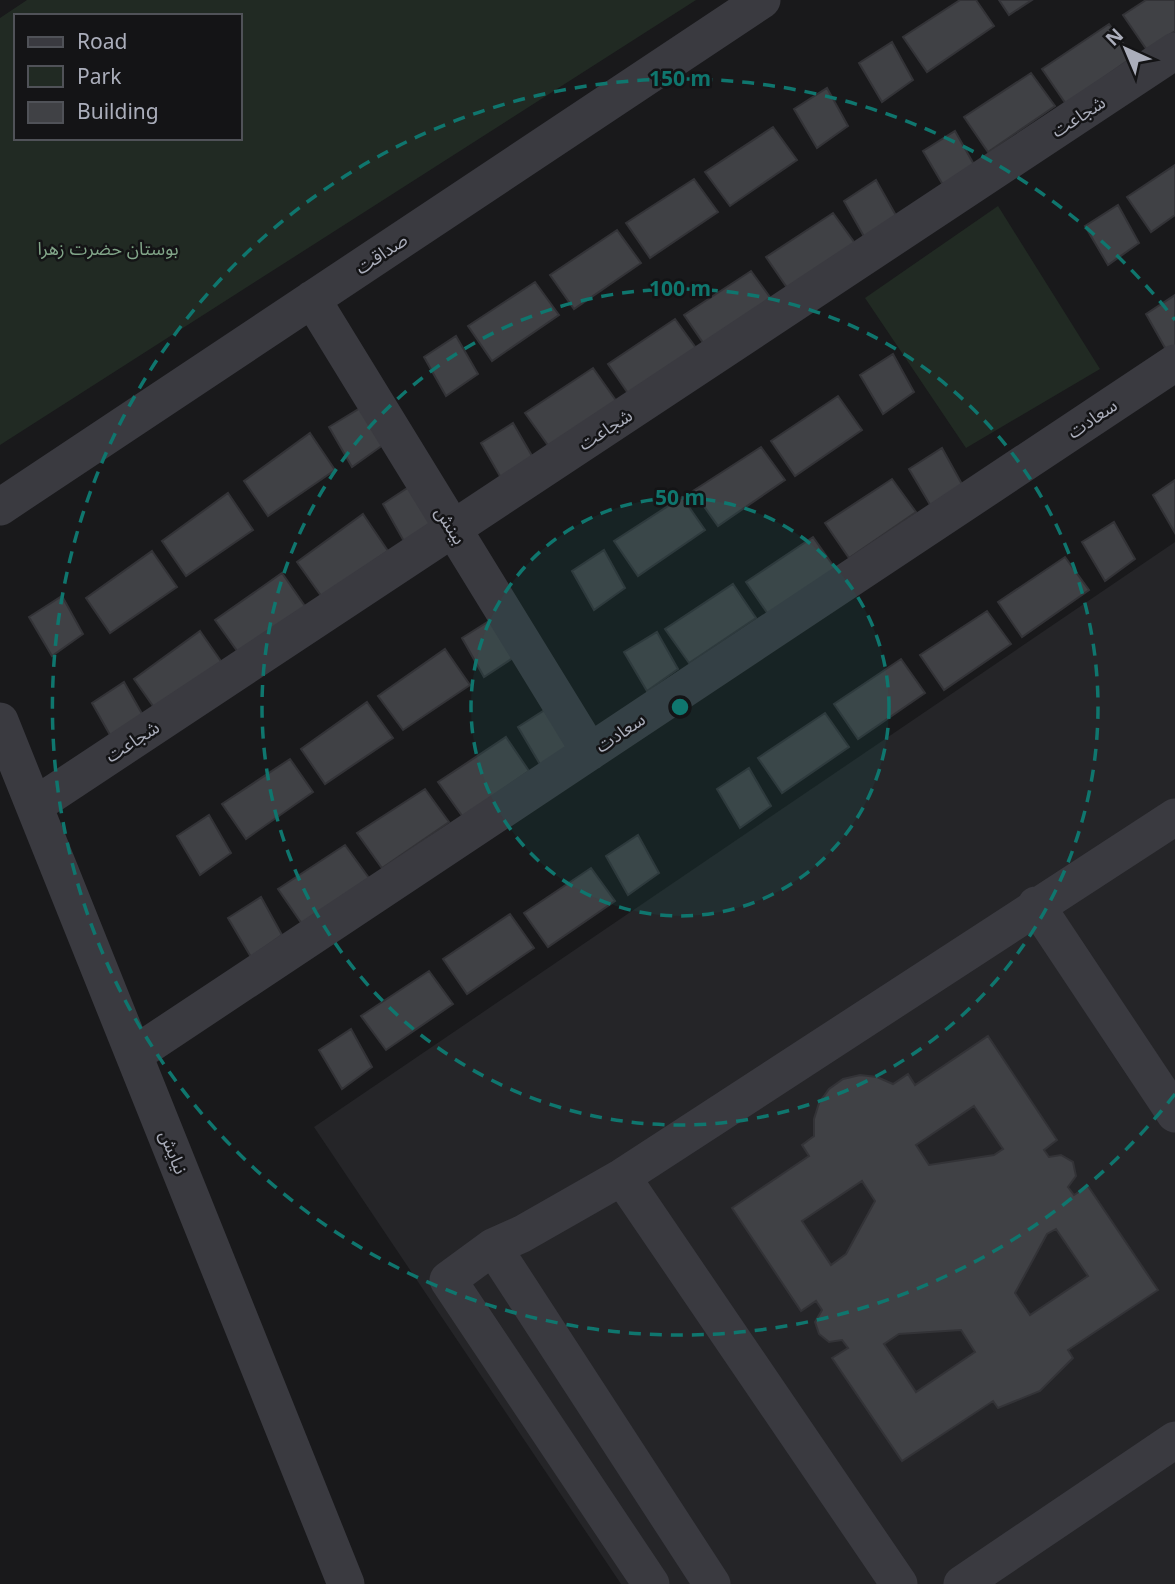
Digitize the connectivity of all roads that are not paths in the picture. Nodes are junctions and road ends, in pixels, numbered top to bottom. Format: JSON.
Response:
{"nodes":[{"id":1,"x":762,"y":0,"type":"edge"},
{"id":2,"x":1175,"y":51,"type":"edge"},
{"id":3,"x":312,"y":299,"type":"junction"},
{"id":4,"x":1175,"y":363,"type":"edge"},
{"id":5,"x":0,"y":507,"type":"edge"},
{"id":6,"x":453,"y":529,"type":"junction"},
{"id":7,"x":0,"y":721,"type":"edge"},
{"id":8,"x":590,"y":751,"type":"junction"},
{"id":9,"x":34,"y":806,"type":"junction"},
{"id":10,"x":1175,"y":817,"type":"edge"},
{"id":11,"x":1036,"y":905,"type":"junction"},
{"id":12,"x":135,"y":1054,"type":"junction"},
{"id":13,"x":1175,"y":1114,"type":"edge"},
{"id":14,"x":622,"y":1177,"type":"junction"},
{"id":15,"x":493,"y":1247,"type":"junction"},
{"id":16,"x":1175,"y":1440,"type":"edge"},
{"id":17,"x":346,"y":1584,"type":"edge"},
{"id":18,"x":652,"y":1584,"type":"edge"},
{"id":19,"x":712,"y":1584,"type":"edge"},
{"id":20,"x":899,"y":1584,"type":"edge"},
{"id":21,"x":962,"y":1584,"type":"edge"}],
"edges":[{"from":1,"to":3,"type":"street","name":"صداقت"},
{"from":2,"to":6,"type":"street","name":"شجاعت"},
{"from":3,"to":5,"type":"street","name":"صداقت"},
{"from":3,"to":6,"type":"street","name":"بینش"},
{"from":4,"to":8,"type":"street","name":"سعادت"},
{"from":6,"to":8,"type":"street","name":"بینش"},
{"from":6,"to":9,"type":"street","name":"شجاعت"},
{"from":7,"to":9,"type":"street","name":"نیایش"},
{"from":8,"to":12,"type":"street","name":"سعادت"},
{"from":9,"to":12,"type":"street","name":"نیایش"},
{"from":10,"to":11,"type":"street"},
{"from":11,"to":13,"type":"street"},
{"from":11,"to":14,"type":"street"},
{"from":12,"to":17,"type":"street","name":"نیایش"},
{"from":14,"to":15,"type":"street"},
{"from":14,"to":20,"type":"street"},
{"from":15,"to":18,"type":"street"},
{"from":15,"to":19,"type":"street"},
{"from":16,"to":21,"type":"street"}]}
